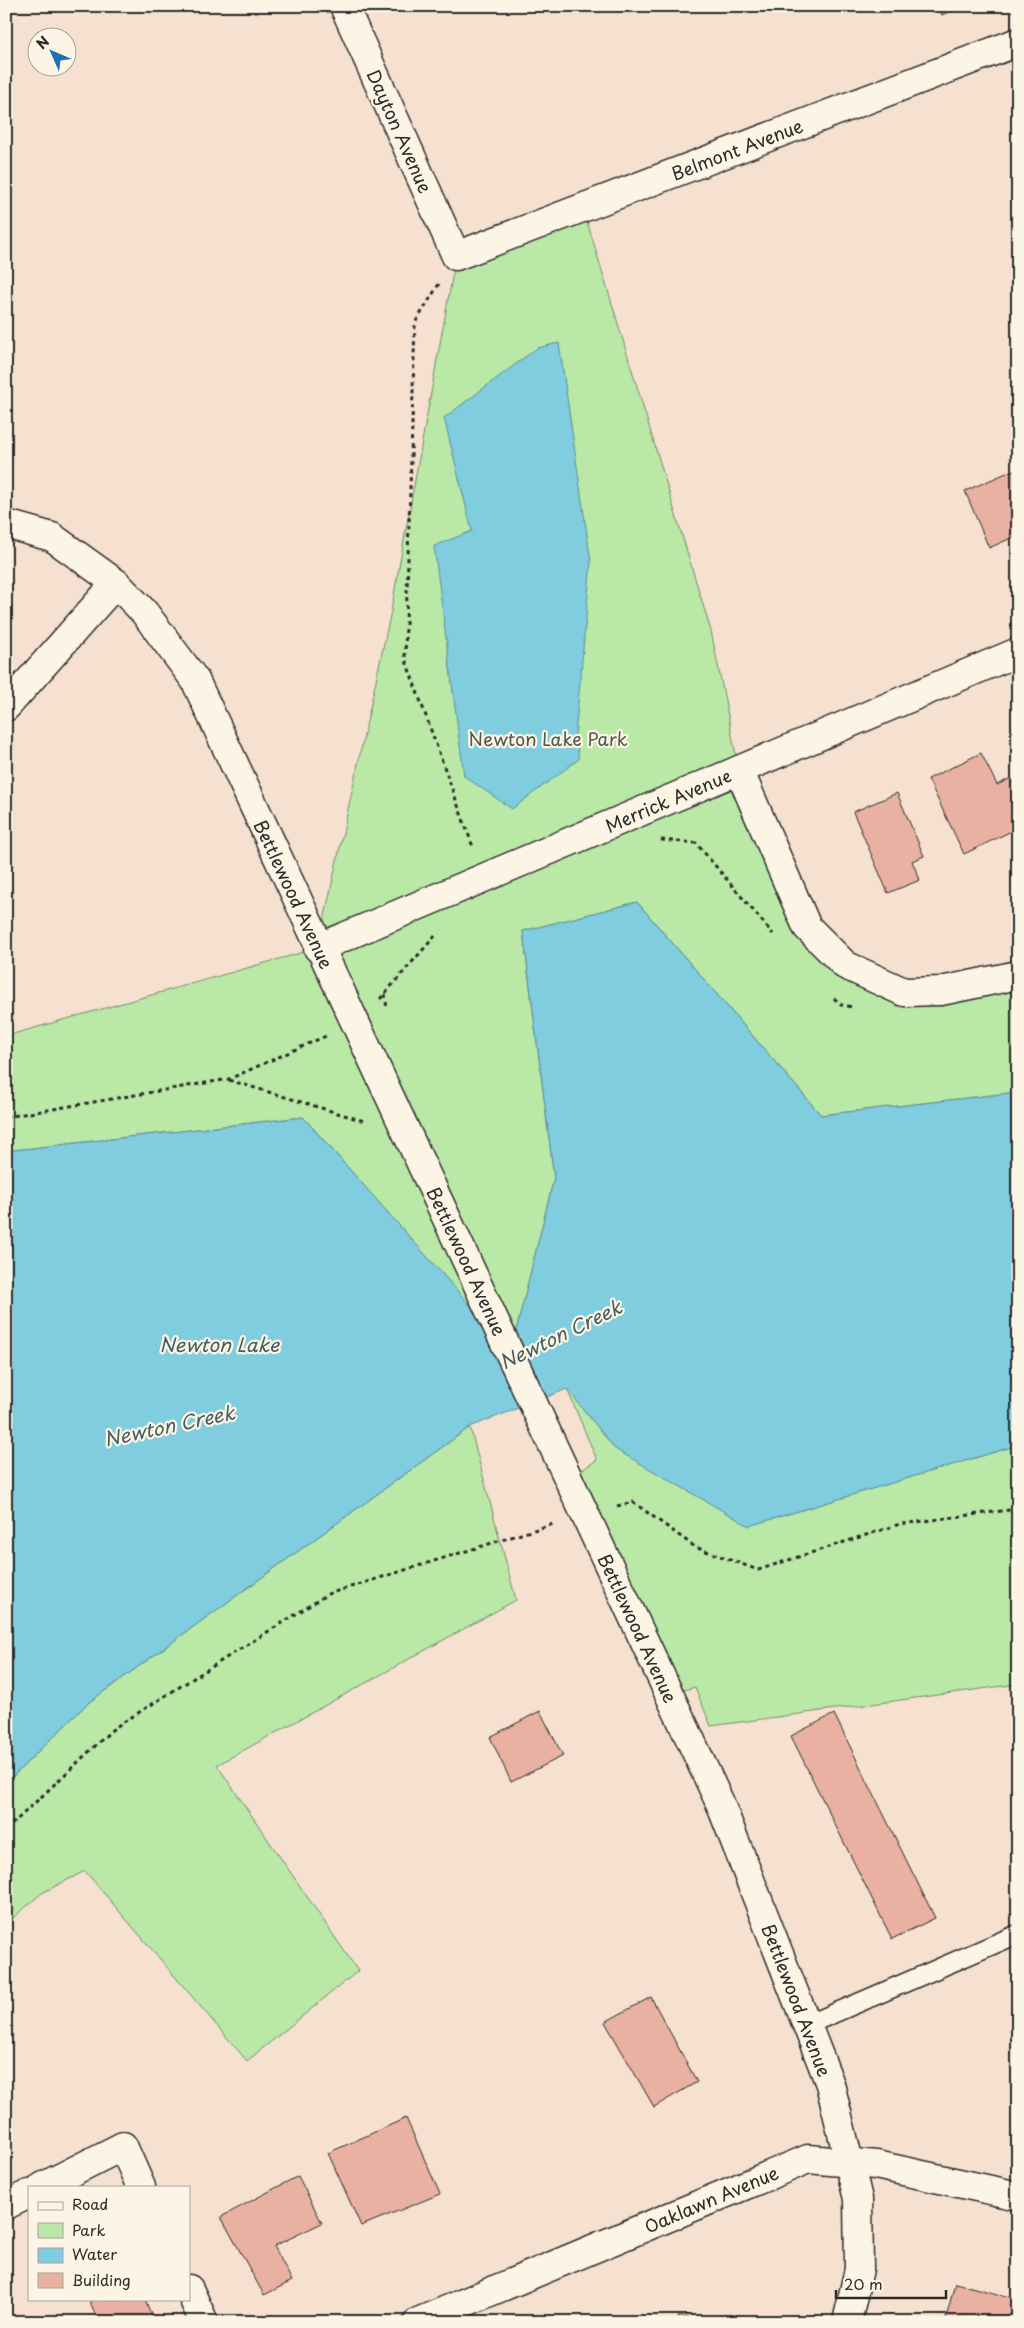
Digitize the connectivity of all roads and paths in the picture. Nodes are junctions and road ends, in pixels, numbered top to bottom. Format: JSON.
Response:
{"nodes":[{"id":1,"x":344,"y":6,"type":"edge"},
{"id":2,"x":1018,"y":42,"type":"edge"},
{"id":3,"x":456,"y":256,"type":"junction"},
{"id":4,"x":6,"y":524,"type":"edge"},
{"id":5,"x":116,"y":583,"type":"junction"},
{"id":6,"x":1018,"y":652,"type":"edge"},
{"id":7,"x":6,"y":707,"type":"edge"},
{"id":8,"x":740,"y":770,"type":"junction"},
{"id":9,"x":654,"y":839,"type":"dead end"},
{"id":10,"x":475,"y":853,"type":"dead end"},
{"id":11,"x":436,"y":935,"type":"dead end"},
{"id":12,"x":776,"y":938,"type":"dead end"},
{"id":13,"x":318,"y":948,"type":"junction"},
{"id":14,"x":1018,"y":975,"type":"edge"},
{"id":15,"x":828,"y":992,"type":"dead end"},
{"id":16,"x":860,"y":1008,"type":"dead end"},
{"id":17,"x":355,"y":1023,"type":"junction"},
{"id":18,"x":6,"y":1117,"type":"edge"},
{"id":19,"x":1018,"y":1509,"type":"edge"},
{"id":20,"x":585,"y":1514,"type":"junction"},
{"id":21,"x":6,"y":1830,"type":"edge"},
{"id":22,"x":1018,"y":1934,"type":"edge"},
{"id":23,"x":807,"y":2025,"type":"junction"},
{"id":24,"x":849,"y":2164,"type":"junction"},
{"id":25,"x":44,"y":2186,"type":"edge"},
{"id":26,"x":142,"y":2186,"type":"edge"},
{"id":27,"x":28,"y":2194,"type":"edge"},
{"id":28,"x":1018,"y":2196,"type":"edge"},
{"id":29,"x":6,"y":2205,"type":"edge"},
{"id":30,"x":190,"y":2291,"type":"edge"},
{"id":31,"x":204,"y":2322,"type":"edge"},
{"id":32,"x":418,"y":2322,"type":"edge"},
{"id":33,"x":847,"y":2322,"type":"edge"}],
"edges":[{"from":1,"to":3,"type":"street","name":"Dayton Avenue"},
{"from":2,"to":3,"type":"street","name":"Belmont Avenue"},
{"from":3,"to":10,"type":"path"},
{"from":4,"to":5,"type":"street","name":"Bettlewood Avenue"},
{"from":5,"to":7,"type":"street"},
{"from":5,"to":13,"type":"street","name":"Bettlewood Avenue"},
{"from":6,"to":8,"type":"street","name":"Merrick Avenue"},
{"from":8,"to":13,"type":"street","name":"Merrick Avenue"},
{"from":8,"to":14,"type":"street"},
{"from":9,"to":12,"type":"path"},
{"from":11,"to":17,"type":"path"},
{"from":13,"to":17,"type":"street","name":"Bettlewood Avenue"},
{"from":15,"to":16,"type":"path"},
{"from":17,"to":18,"type":"path"},
{"from":17,"to":20,"type":"street","name":"Bettlewood Avenue"},
{"from":19,"to":20,"type":"path"},
{"from":20,"to":21,"type":"path"},
{"from":20,"to":23,"type":"street","name":"Bettlewood Avenue"},
{"from":22,"to":23,"type":"lane"},
{"from":23,"to":24,"type":"street","name":"Bettlewood Avenue"},
{"from":24,"to":28,"type":"street","name":"Oaklawn Avenue"},
{"from":24,"to":32,"type":"street","name":"Oaklawn Avenue"},
{"from":24,"to":33,"type":"street","name":"Bettlewood Avenue"},
{"from":25,"to":26,"type":"street"},
{"from":27,"to":29,"type":"street"},
{"from":30,"to":31,"type":"street"}]}
